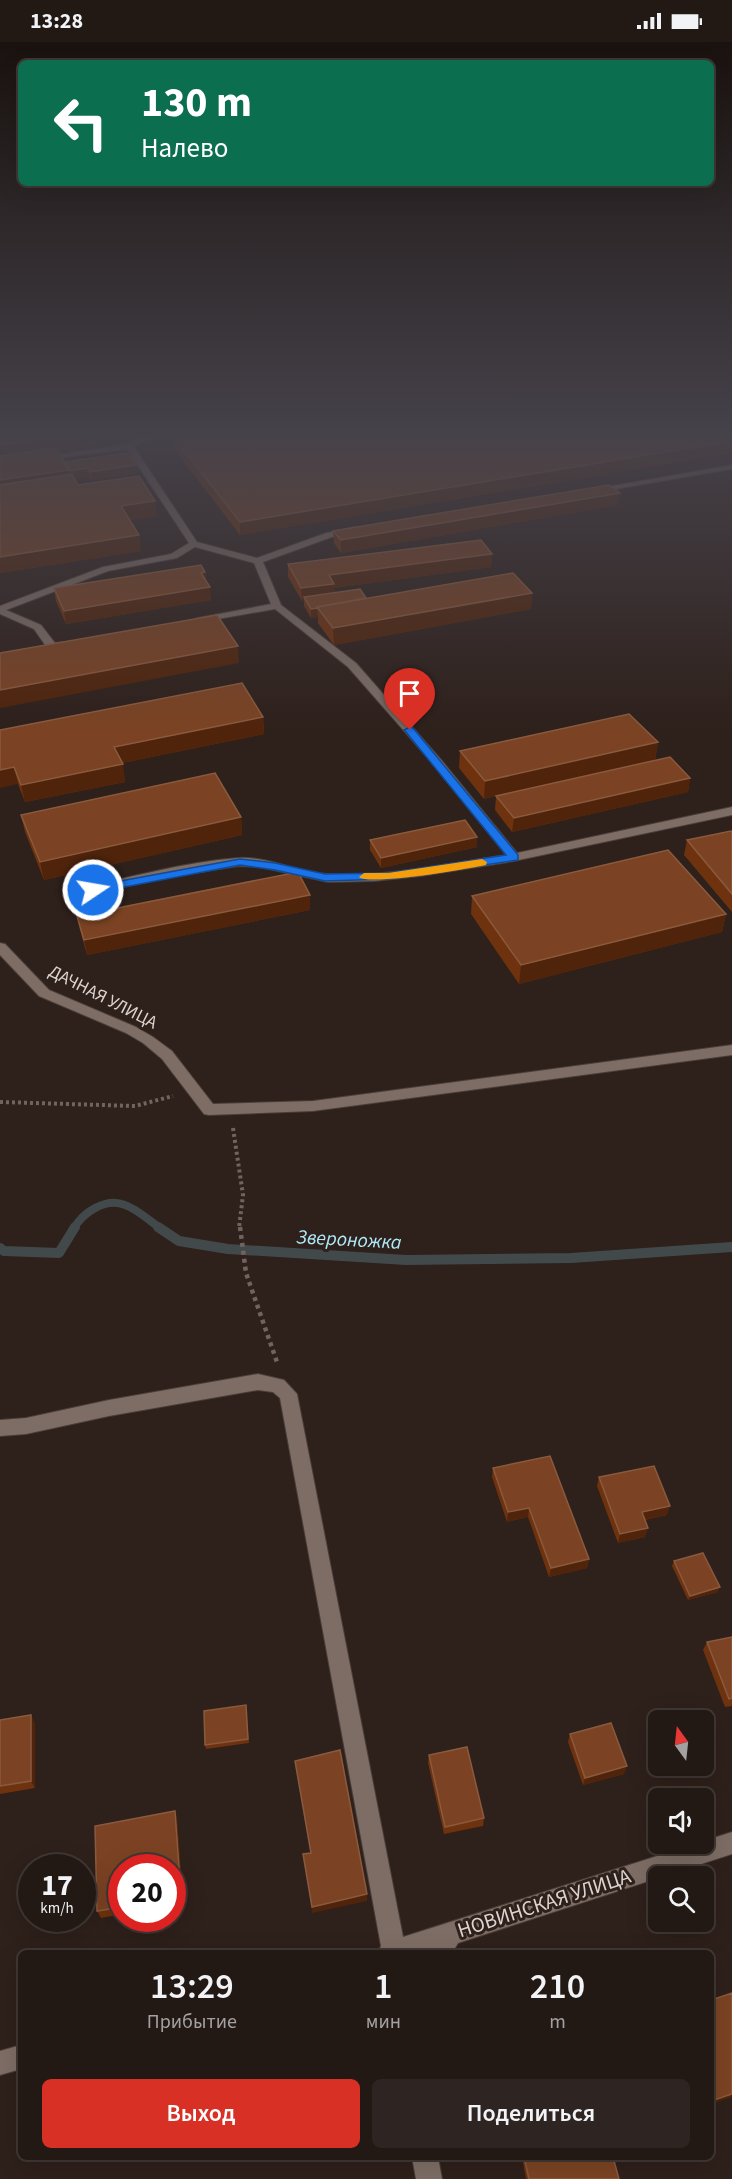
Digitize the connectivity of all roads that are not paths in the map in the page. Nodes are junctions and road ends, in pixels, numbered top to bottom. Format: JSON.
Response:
{"nodes":[{"id":1,"x":187,"y":533,"type":"edge"},
{"id":2,"x":340,"y":533,"type":"edge"},
{"id":3,"x":194,"y":544,"type":"junction"},
{"id":4,"x":258,"y":561,"type":"junction"},
{"id":5,"x":277,"y":606,"type":"junction"},
{"id":6,"x":0,"y":610,"type":"edge"},
{"id":7,"x":187,"y":623,"type":"edge"},
{"id":8,"x":75,"y":643,"type":"edge"},
{"id":9,"x":732,"y":811,"type":"edge"},
{"id":10,"x":514,"y":857,"type":"junction"},
{"id":11,"x":71,"y":894,"type":"dead end"},
{"id":12,"x":0,"y":947,"type":"edge"},
{"id":13,"x":732,"y":1050,"type":"edge"},
{"id":14,"x":0,"y":1428,"type":"edge"},
{"id":15,"x":731,"y":1846,"type":"edge"},
{"id":16,"x":445,"y":1943,"type":"edge"},
{"id":17,"x":392,"y":1950,"type":"edge"},
{"id":18,"x":404,"y":1950,"type":"edge"},
{"id":19,"x":18,"y":2058,"type":"edge"},
{"id":20,"x":0,"y":2063,"type":"edge"},
{"id":21,"x":426,"y":2160,"type":"edge"},
{"id":22,"x":429,"y":2179,"type":"edge"}],
"edges":[{"from":1,"to":3,"type":"street"},
{"from":2,"to":4,"type":"street"},
{"from":3,"to":4,"type":"street"},
{"from":3,"to":6,"type":"street"},
{"from":4,"to":5,"type":"street"},
{"from":5,"to":7,"type":"street"},
{"from":5,"to":10,"type":"street"},
{"from":6,"to":8,"type":"street"},
{"from":9,"to":10,"type":"street"},
{"from":10,"to":11,"type":"street"},
{"from":12,"to":13,"type":"street","name":"ДАЧНАЯ УЛИЦА"},
{"from":14,"to":17,"type":"street"},
{"from":15,"to":16,"type":"street","name":"НОВИНСКАЯ УЛИЦА"},
{"from":16,"to":18,"type":"street","name":"НОВИНСКАЯ УЛИЦА"},
{"from":19,"to":20,"type":"street"},
{"from":21,"to":22,"type":"street"}]}
